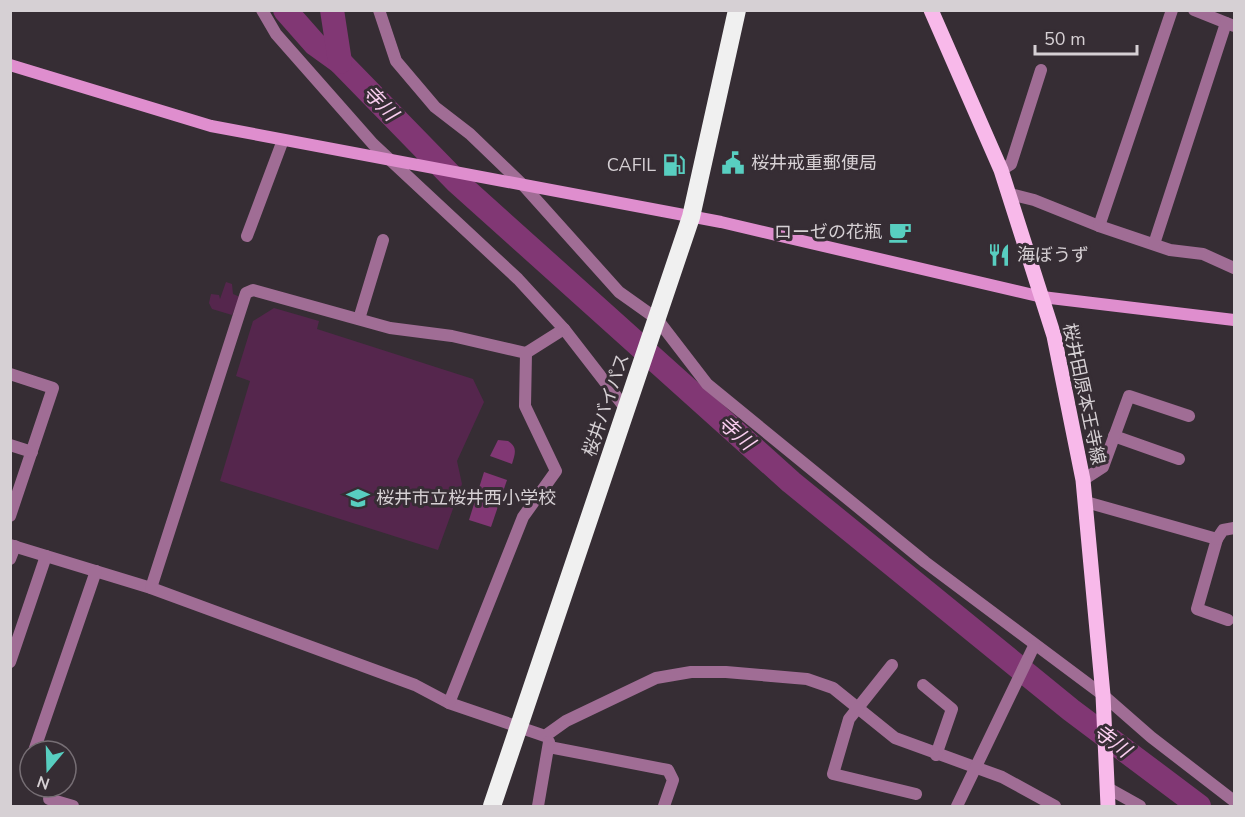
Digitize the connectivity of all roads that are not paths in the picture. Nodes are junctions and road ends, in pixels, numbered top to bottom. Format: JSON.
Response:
{"nodes":[{"id":1,"x":262,"y":10,"type":"edge"},
{"id":2,"x":379,"y":10,"type":"edge"},
{"id":3,"x":737,"y":10,"type":"edge"},
{"id":4,"x":931,"y":10,"type":"edge"},
{"id":5,"x":1172,"y":10,"type":"edge"},
{"id":6,"x":1194,"y":10,"type":"edge"},
{"id":7,"x":1230,"y":24,"type":"edge"},
{"id":8,"x":10,"y":65,"type":"edge"},
{"id":9,"x":1041,"y":70,"type":"dead end"},
{"id":10,"x":283,"y":140,"type":"junction"},
{"id":11,"x":391,"y":160,"type":"junction"},
{"id":12,"x":1001,"y":170,"type":"junction"},
{"id":13,"x":519,"y":184,"type":"junction"},
{"id":14,"x":1010,"y":194,"type":"junction"},
{"id":15,"x":691,"y":217,"type":"junction"},
{"id":16,"x":1099,"y":226,"type":"junction"},
{"id":17,"x":247,"y":236,"type":"dead end"},
{"id":18,"x":383,"y":240,"type":"dead end"},
{"id":19,"x":1154,"y":244,"type":"junction"},
{"id":20,"x":1234,"y":268,"type":"edge"},
{"id":21,"x":1042,"y":297,"type":"junction"},
{"id":22,"x":359,"y":319,"type":"junction"},
{"id":23,"x":1234,"y":320,"type":"edge"},
{"id":24,"x":656,"y":322,"type":"junction"},
{"id":25,"x":564,"y":329,"type":"junction"},
{"id":26,"x":526,"y":353,"type":"junction"},
{"id":27,"x":10,"y":374,"type":"edge"},
{"id":28,"x":628,"y":405,"type":"junction"},
{"id":29,"x":1189,"y":416,"type":"dead end"},
{"id":30,"x":1114,"y":436,"type":"junction"},
{"id":31,"x":10,"y":445,"type":"edge"},
{"id":32,"x":32,"y":452,"type":"junction"},
{"id":33,"x":1179,"y":459,"type":"dead end"},
{"id":34,"x":1083,"y":480,"type":"junction"},
{"id":35,"x":1086,"y":502,"type":"junction"},
{"id":36,"x":11,"y":510,"type":"edge"},
{"id":37,"x":1234,"y":528,"type":"edge"},
{"id":38,"x":1217,"y":539,"type":"junction"},
{"id":39,"x":13,"y":546,"type":"edge"},
{"id":40,"x":46,"y":556,"type":"junction"},
{"id":41,"x":10,"y":559,"type":"edge"},
{"id":42,"x":96,"y":571,"type":"junction"},
{"id":43,"x":151,"y":588,"type":"junction"},
{"id":44,"x":1228,"y":620,"type":"dead end"},
{"id":45,"x":1034,"y":646,"type":"junction"},
{"id":46,"x":10,"y":662,"type":"edge"},
{"id":47,"x":892,"y":664,"type":"dead end"},
{"id":48,"x":923,"y":685,"type":"dead end"},
{"id":49,"x":1104,"y":701,"type":"junction"},
{"id":50,"x":449,"y":703,"type":"junction"},
{"id":51,"x":857,"y":707,"type":"junction"},
{"id":52,"x":519,"y":728,"type":"junction"},
{"id":53,"x":38,"y":739,"type":"edge"},
{"id":54,"x":547,"y":742,"type":"junction"},
{"id":55,"x":936,"y":755,"type":"junction"},
{"id":56,"x":978,"y":768,"type":"junction"},
{"id":57,"x":1106,"y":782,"type":"junction"},
{"id":58,"x":916,"y":794,"type":"dead end"},
{"id":59,"x":49,"y":799,"type":"edge"},
{"id":60,"x":1234,"y":801,"type":"edge"},
{"id":61,"x":73,"y":807,"type":"edge"},
{"id":62,"x":492,"y":807,"type":"edge"},
{"id":63,"x":538,"y":807,"type":"edge"},
{"id":64,"x":664,"y":807,"type":"edge"},
{"id":65,"x":957,"y":807,"type":"edge"},
{"id":66,"x":1055,"y":807,"type":"edge"},
{"id":67,"x":1108,"y":807,"type":"edge"},
{"id":68,"x":1140,"y":807,"type":"edge"}],
"edges":[{"from":1,"to":11,"type":"street"},
{"from":2,"to":13,"type":"street"},
{"from":3,"to":15,"type":"highway","name":"桜井バイパス"},
{"from":4,"to":12,"type":"main road","name":"桜井田原本王寺線"},
{"from":5,"to":16,"type":"street"},
{"from":6,"to":7,"type":"street"},
{"from":7,"to":19,"type":"street"},
{"from":8,"to":10,"type":"street"},
{"from":9,"to":12,"type":"street"},
{"from":10,"to":11,"type":"street"},
{"from":10,"to":17,"type":"street"},
{"from":11,"to":13,"type":"street"},
{"from":11,"to":25,"type":"street"},
{"from":12,"to":14,"type":"main road","name":"桜井田原本王寺線"},
{"from":13,"to":15,"type":"street"},
{"from":13,"to":24,"type":"street"},
{"from":14,"to":16,"type":"street"},
{"from":14,"to":21,"type":"main road","name":"桜井田原本王寺線"},
{"from":15,"to":21,"type":"street"},
{"from":15,"to":24,"type":"highway","name":"桜井バイパス"},
{"from":16,"to":19,"type":"street"},
{"from":18,"to":22,"type":"street"},
{"from":19,"to":20,"type":"street"},
{"from":21,"to":23,"type":"street"},
{"from":21,"to":34,"type":"main road","name":"桜井田原本王寺線"},
{"from":22,"to":26,"type":"street"},
{"from":22,"to":43,"type":"street"},
{"from":24,"to":28,"type":"highway","name":"桜井バイパス"},
{"from":24,"to":45,"type":"street"},
{"from":25,"to":26,"type":"street"},
{"from":25,"to":28,"type":"street"},
{"from":26,"to":50,"type":"street"},
{"from":27,"to":32,"type":"street"},
{"from":28,"to":52,"type":"highway","name":"桜井バイパス"},
{"from":29,"to":30,"type":"street"},
{"from":30,"to":33,"type":"street"},
{"from":30,"to":34,"type":"street"},
{"from":31,"to":32,"type":"street"},
{"from":32,"to":36,"type":"street"},
{"from":34,"to":35,"type":"main road","name":"桜井田原本王寺線"},
{"from":35,"to":38,"type":"street"},
{"from":35,"to":49,"type":"main road","name":"桜井田原本王寺線"},
{"from":37,"to":38,"type":"street"},
{"from":38,"to":44,"type":"street"},
{"from":39,"to":40,"type":"street"},
{"from":39,"to":41,"type":"street"},
{"from":40,"to":42,"type":"street"},
{"from":40,"to":46,"type":"street"},
{"from":42,"to":43,"type":"street"},
{"from":42,"to":53,"type":"street"},
{"from":43,"to":50,"type":"street"},
{"from":45,"to":49,"type":"street"},
{"from":45,"to":56,"type":"street"},
{"from":47,"to":51,"type":"street"},
{"from":48,"to":55,"type":"street"},
{"from":49,"to":57,"type":"main road","name":"桜井田原本王寺線"},
{"from":49,"to":60,"type":"street"},
{"from":50,"to":52,"type":"street"},
{"from":51,"to":54,"type":"street"},
{"from":51,"to":55,"type":"street"},
{"from":51,"to":58,"type":"street"},
{"from":52,"to":54,"type":"street"},
{"from":52,"to":62,"type":"highway","name":"桜井バイパス"},
{"from":54,"to":63,"type":"street"},
{"from":54,"to":64,"type":"street"},
{"from":55,"to":56,"type":"street"},
{"from":56,"to":65,"type":"street"},
{"from":56,"to":66,"type":"street"},
{"from":57,"to":67,"type":"main road","name":"桜井田原本王寺線"},
{"from":57,"to":68,"type":"street"},
{"from":59,"to":61,"type":"street"}]}
